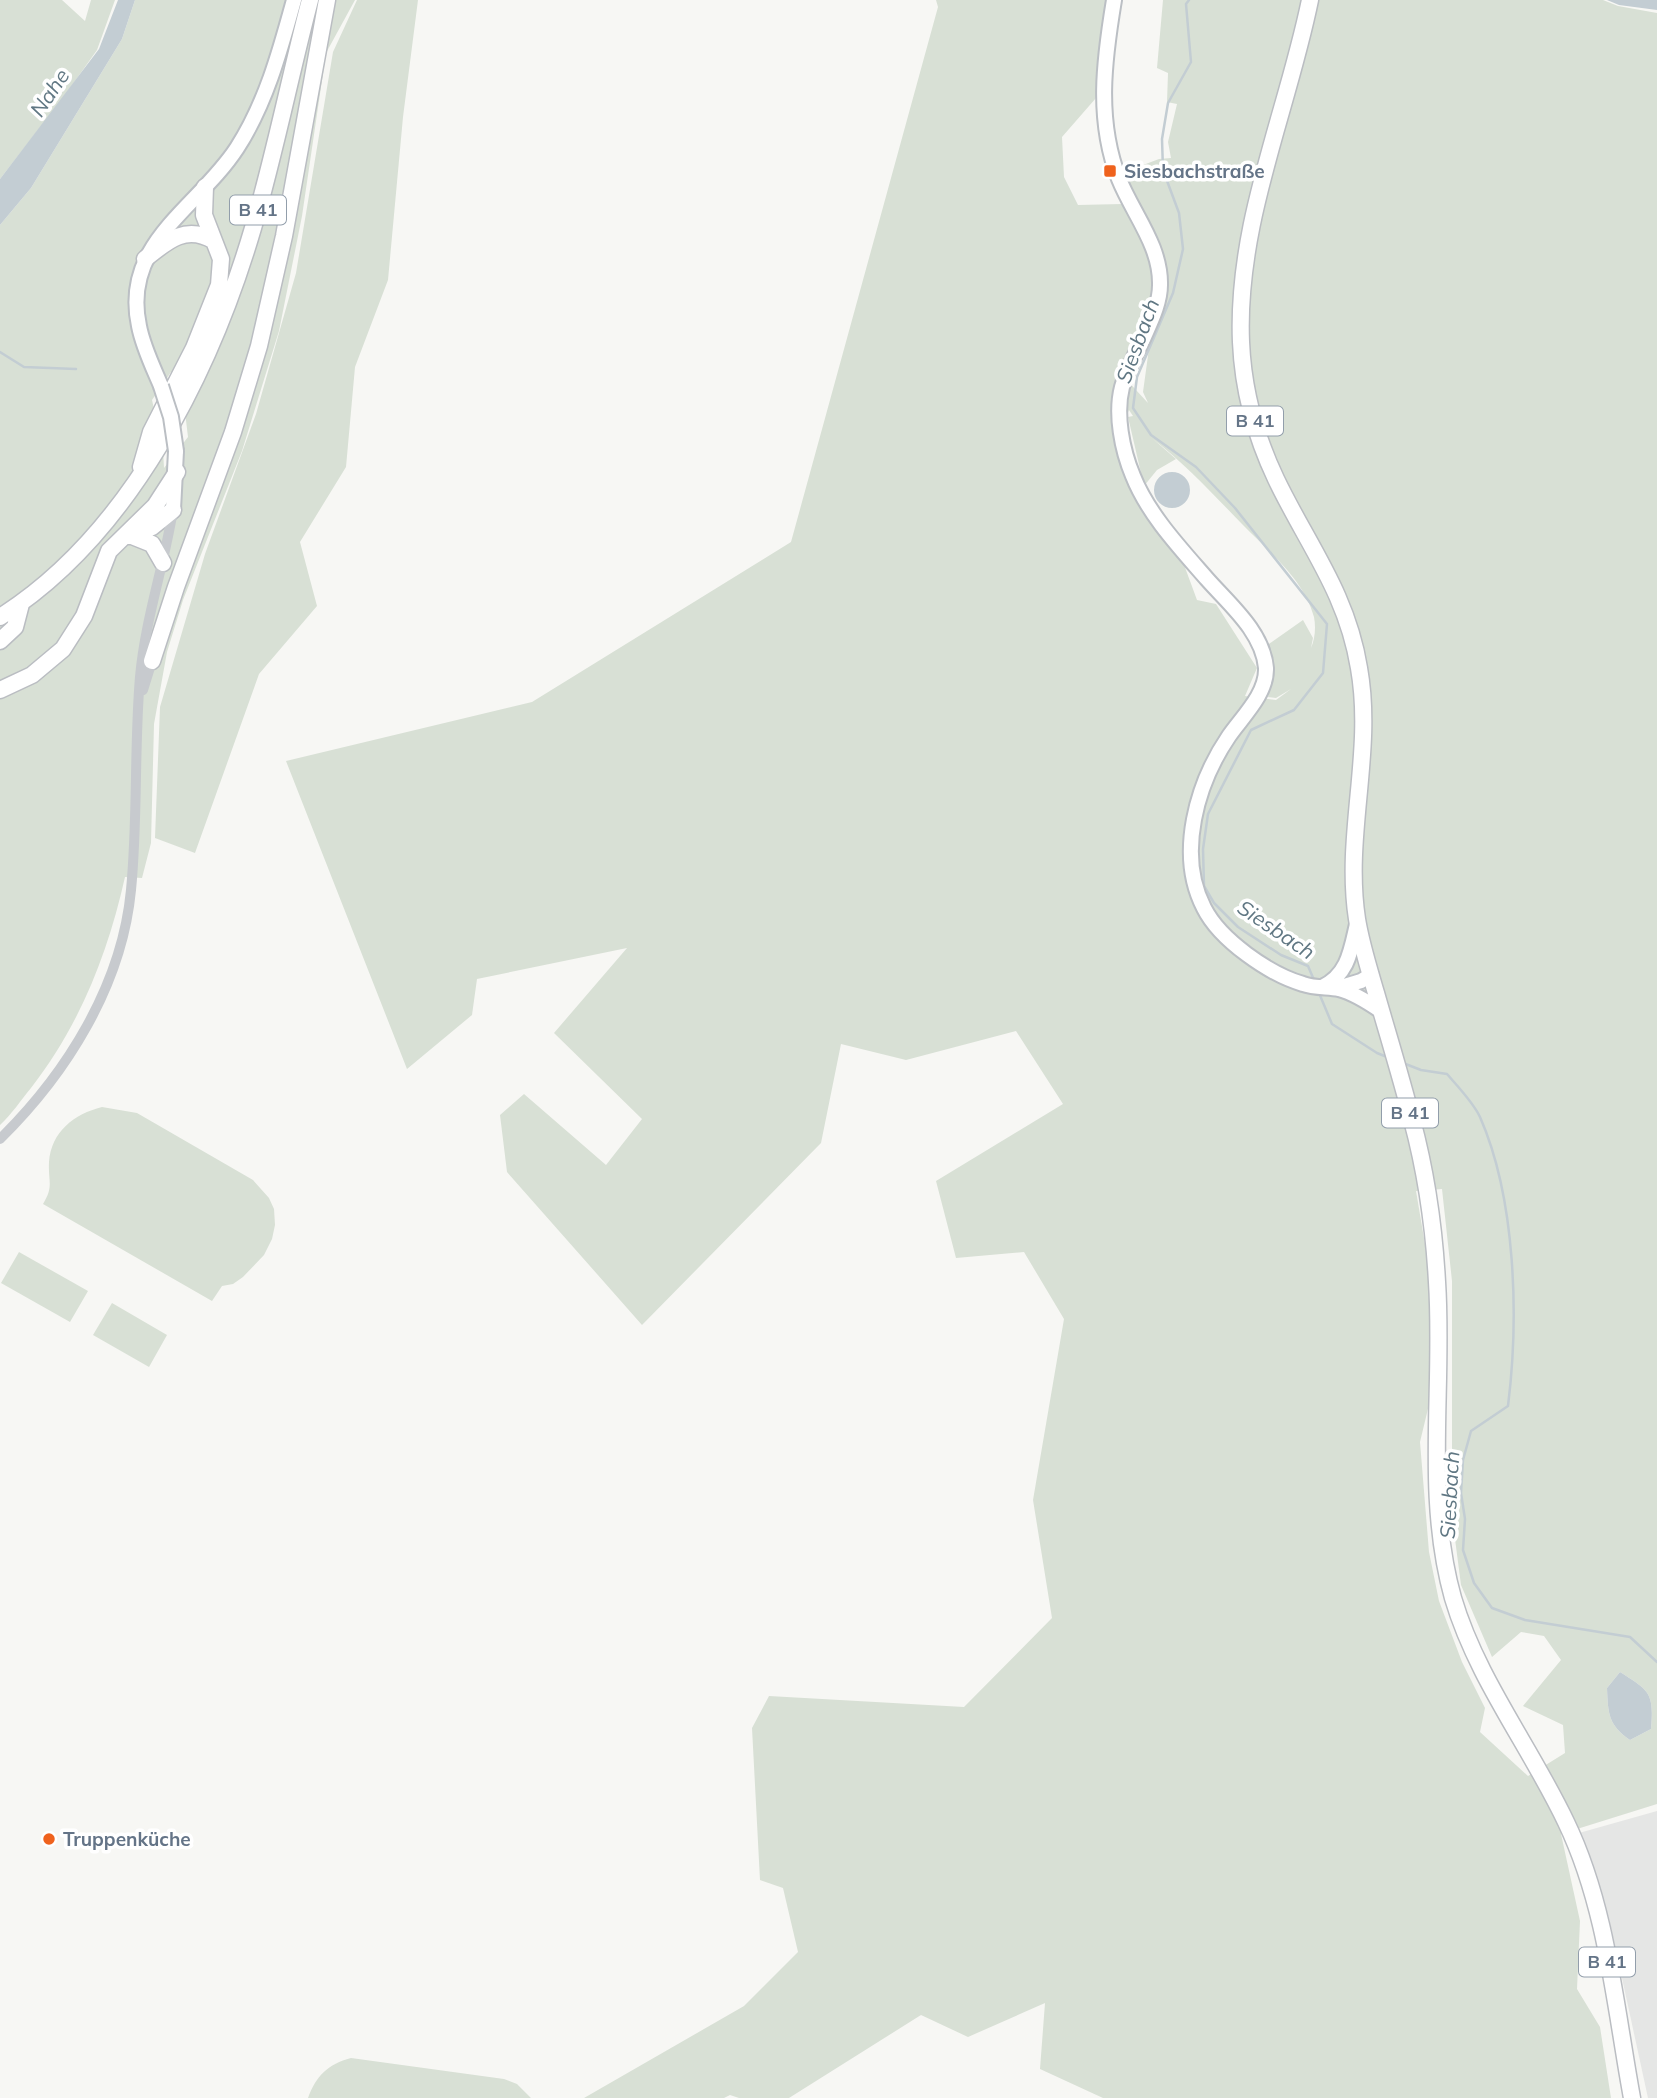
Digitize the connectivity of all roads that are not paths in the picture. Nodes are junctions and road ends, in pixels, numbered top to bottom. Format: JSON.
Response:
{"nodes":[{"id":1,"x":294,"y":0,"type":"edge"},
{"id":2,"x":310,"y":0,"type":"edge"},
{"id":3,"x":319,"y":0,"type":"edge"},
{"id":4,"x":327,"y":0,"type":"edge"},
{"id":5,"x":1114,"y":0,"type":"edge"},
{"id":6,"x":1310,"y":0,"type":"edge"},
{"id":7,"x":291,"y":75,"type":"junction"},
{"id":8,"x":205,"y":187,"type":"junction"},
{"id":9,"x":214,"y":241,"type":"junction"},
{"id":10,"x":145,"y":259,"type":"junction"},
{"id":11,"x":177,"y":472,"type":"junction"},
{"id":12,"x":139,"y":476,"type":"junction"},
{"id":13,"x":173,"y":510,"type":"junction"},
{"id":14,"x":126,"y":537,"type":"junction"},
{"id":15,"x":163,"y":563,"type":"junction"},
{"id":16,"x":21,"y":604,"type":"junction"},
{"id":17,"x":0,"y":617,"type":"edge"},
{"id":18,"x":0,"y":641,"type":"edge"},
{"id":19,"x":152,"y":661,"type":"joint"},
{"id":20,"x":0,"y":690,"type":"edge"},
{"id":21,"x":138,"y":707,"type":"junction"},
{"id":22,"x":1358,"y":922,"type":"junction"},
{"id":23,"x":1371,"y":975,"type":"junction"},
{"id":24,"x":1333,"y":983,"type":"junction"},
{"id":25,"x":1381,"y":1011,"type":"junction"},
{"id":26,"x":0,"y":1139,"type":"edge"},
{"id":27,"x":1632,"y":2098,"type":"edge"}],
"edges":[{"from":1,"to":8,"type":"street"},
{"from":2,"to":7,"type":"main road","number":"B 41"},
{"from":3,"to":7,"type":"main road"},
{"from":4,"to":19,"type":"main road"},
{"from":5,"to":24,"type":"street"},
{"from":6,"to":22,"type":"main road","number":"B 41"},
{"from":7,"to":12,"type":"main road","number":"B 41"},
{"from":8,"to":9,"type":"main road"},
{"from":8,"to":10,"type":"street"},
{"from":9,"to":10,"type":"main road"},
{"from":9,"to":12,"type":"main road"},
{"from":10,"to":11,"type":"street","bridge":true},
{"from":11,"to":13,"type":"street"},
{"from":11,"to":14,"type":"main road"},
{"from":12,"to":16,"type":"main road","number":"B 41"},
{"from":13,"to":14,"type":"main road"},
{"from":13,"to":15,"type":"street"},
{"from":14,"to":15,"type":"main road"},
{"from":14,"to":20,"type":"main road"},
{"from":15,"to":21,"type":"street"},
{"from":16,"to":17,"type":"main road","number":"B 41"},
{"from":16,"to":18,"type":"main road"},
{"from":19,"to":21,"type":"street"},
{"from":21,"to":26,"type":"street"},
{"from":22,"to":23,"type":"main road","number":"B 41"},
{"from":22,"to":24,"type":"street"},
{"from":23,"to":24,"type":"street"},
{"from":23,"to":25,"type":"main road","number":"B 41"},
{"from":24,"to":25,"type":"street"},
{"from":25,"to":27,"type":"main road","number":"B 41"}]}
